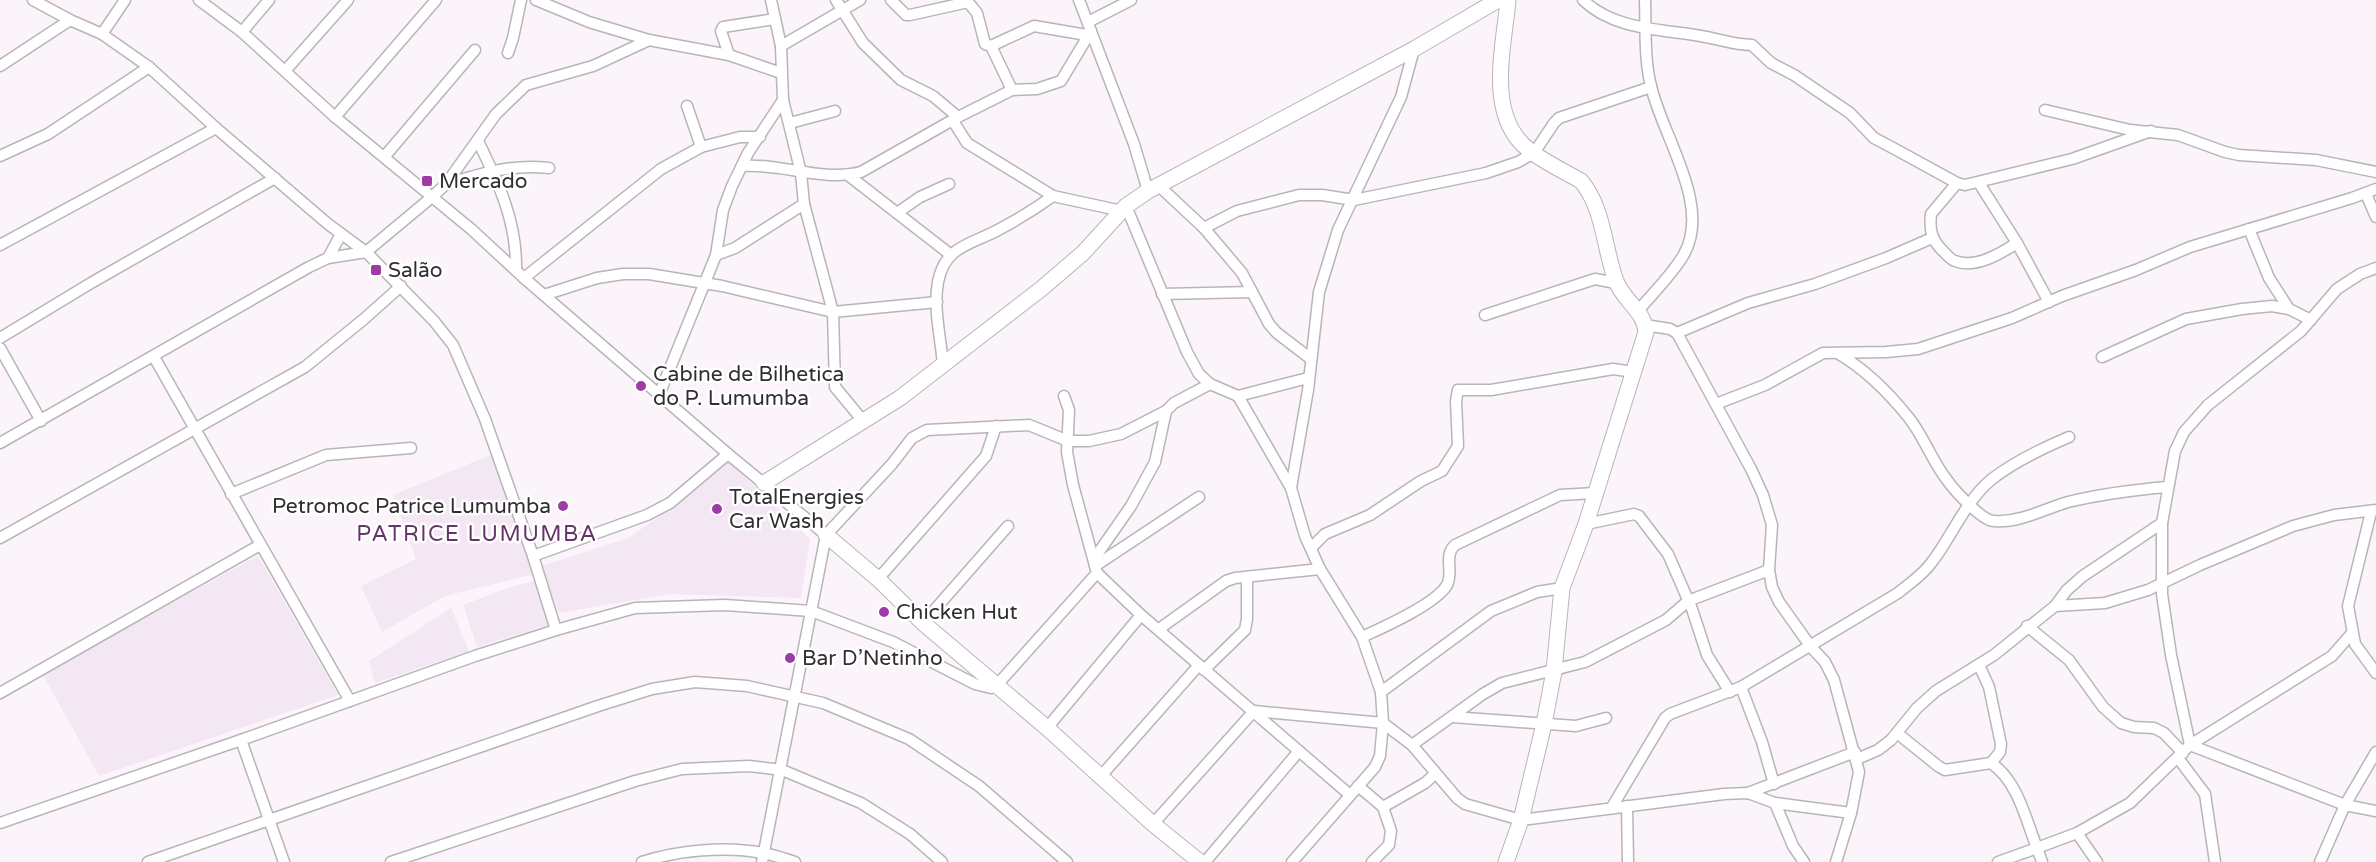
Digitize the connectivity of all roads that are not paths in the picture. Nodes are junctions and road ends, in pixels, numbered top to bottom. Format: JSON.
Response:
{"nodes":[{"id":1,"x":33,"y":0,"type":"edge"},
{"id":2,"x":125,"y":0,"type":"edge"},
{"id":3,"x":199,"y":0,"type":"edge"},
{"id":4,"x":268,"y":0,"type":"edge"},
{"id":5,"x":348,"y":0,"type":"edge"},
{"id":6,"x":436,"y":0,"type":"edge"},
{"id":7,"x":521,"y":0,"type":"edge"},
{"id":8,"x":538,"y":0,"type":"edge"},
{"id":9,"x":771,"y":0,"type":"edge"},
{"id":10,"x":836,"y":0,"type":"edge"},
{"id":11,"x":861,"y":0,"type":"edge"},
{"id":12,"x":891,"y":0,"type":"edge"},
{"id":13,"x":1079,"y":0,"type":"edge"},
{"id":14,"x":1131,"y":0,"type":"edge"},
{"id":15,"x":1498,"y":0,"type":"edge"},
{"id":16,"x":1508,"y":0,"type":"edge"},
{"id":17,"x":1583,"y":0,"type":"edge"},
{"id":18,"x":1645,"y":0,"type":"edge"},
{"id":19,"x":843,"y":12,"type":"junction"},
{"id":20,"x":775,"y":19,"type":"junction"},
{"id":21,"x":70,"y":20,"type":"junction"},
{"id":22,"x":1089,"y":29,"type":"junction"},
{"id":23,"x":1646,"y":29,"type":"junction"},
{"id":24,"x":242,"y":32,"type":"junction"},
{"id":25,"x":102,"y":34,"type":"junction"},
{"id":26,"x":649,"y":40,"type":"junction"},
{"id":27,"x":781,"y":46,"type":"junction"},
{"id":28,"x":991,"y":46,"type":"junction"},
{"id":29,"x":1414,"y":49,"type":"junction"},
{"id":30,"x":475,"y":50,"type":"dead end"},
{"id":31,"x":508,"y":52,"type":"dead end"},
{"id":32,"x":729,"y":54,"type":"junction"},
{"id":33,"x":0,"y":66,"type":"edge"},
{"id":34,"x":149,"y":67,"type":"junction"},
{"id":35,"x":285,"y":71,"type":"junction"},
{"id":36,"x":781,"y":73,"type":"junction"},
{"id":37,"x":1651,"y":87,"type":"junction"},
{"id":38,"x":1012,"y":90,"type":"junction"},
{"id":39,"x":783,"y":100,"type":"junction"},
{"id":40,"x":687,"y":106,"type":"dead end"},
{"id":41,"x":2045,"y":110,"type":"dead end"},
{"id":42,"x":835,"y":111,"type":"dead end"},
{"id":43,"x":335,"y":117,"type":"junction"},
{"id":44,"x":956,"y":119,"type":"junction"},
{"id":45,"x":790,"y":123,"type":"junction"},
{"id":46,"x":216,"y":128,"type":"junction"},
{"id":47,"x":2151,"y":131,"type":"junction"},
{"id":48,"x":760,"y":137,"type":"junction"},
{"id":49,"x":478,"y":141,"type":"junction"},
{"id":50,"x":701,"y":147,"type":"junction"},
{"id":51,"x":1534,"y":153,"type":"junction"},
{"id":52,"x":0,"y":156,"type":"edge"},
{"id":53,"x":385,"y":156,"type":"junction"},
{"id":54,"x":742,"y":166,"type":"junction"},
{"id":55,"x":549,"y":168,"type":"dead end"},
{"id":56,"x":492,"y":170,"type":"junction"},
{"id":57,"x":2376,"y":172,"type":"edge"},
{"id":58,"x":801,"y":173,"type":"junction"},
{"id":59,"x":848,"y":175,"type":"junction"},
{"id":60,"x":275,"y":178,"type":"junction"},
{"id":61,"x":1957,"y":183,"type":"junction"},
{"id":62,"x":1979,"y":183,"type":"junction"},
{"id":63,"x":446,"y":184,"type":"junction"},
{"id":64,"x":949,"y":184,"type":"dead end"},
{"id":65,"x":1153,"y":188,"type":"junction"},
{"id":66,"x":2371,"y":191,"type":"edge"},
{"id":67,"x":1053,"y":196,"type":"junction"},
{"id":68,"x":432,"y":197,"type":"junction"},
{"id":69,"x":1354,"y":200,"type":"junction"},
{"id":70,"x":804,"y":204,"type":"junction"},
{"id":71,"x":1124,"y":208,"type":"junction"},
{"id":72,"x":897,"y":213,"type":"junction"},
{"id":73,"x":2376,"y":217,"type":"edge"},
{"id":74,"x":1204,"y":228,"type":"junction"},
{"id":75,"x":2249,"y":229,"type":"junction"},
{"id":76,"x":341,"y":234,"type":"junction"},
{"id":77,"x":1932,"y":238,"type":"junction"},
{"id":78,"x":2017,"y":243,"type":"junction"},
{"id":79,"x":0,"y":244,"type":"edge"},
{"id":80,"x":366,"y":252,"type":"junction"},
{"id":81,"x":716,"y":255,"type":"junction"},
{"id":82,"x":951,"y":255,"type":"junction"},
{"id":83,"x":328,"y":258,"type":"junction"},
{"id":84,"x":2376,"y":268,"type":"edge"},
{"id":85,"x":520,"y":274,"type":"junction"},
{"id":86,"x":704,"y":282,"type":"junction"},
{"id":87,"x":1616,"y":283,"type":"junction"},
{"id":88,"x":401,"y":286,"type":"junction"},
{"id":89,"x":1252,"y":292,"type":"junction"},
{"id":90,"x":1162,"y":294,"type":"junction"},
{"id":91,"x":544,"y":295,"type":"junction"},
{"id":92,"x":937,"y":302,"type":"junction"},
{"id":93,"x":2049,"y":302,"type":"junction"},
{"id":94,"x":2289,"y":309,"type":"junction"},
{"id":95,"x":833,"y":312,"type":"junction"},
{"id":96,"x":1485,"y":315,"type":"dead end"},
{"id":97,"x":1641,"y":319,"type":"junction"},
{"id":98,"x":2311,"y":320,"type":"junction"},
{"id":99,"x":1677,"y":333,"type":"junction"},
{"id":100,"x":0,"y":338,"type":"edge"},
{"id":101,"x":0,"y":348,"type":"edge"},
{"id":102,"x":1839,"y":354,"type":"junction"},
{"id":103,"x":154,"y":357,"type":"junction"},
{"id":104,"x":2102,"y":357,"type":"dead end"},
{"id":105,"x":1311,"y":359,"type":"junction"},
{"id":106,"x":943,"y":365,"type":"junction"},
{"id":107,"x":1634,"y":372,"type":"junction"},
{"id":108,"x":1308,"y":378,"type":"junction"},
{"id":109,"x":1210,"y":384,"type":"junction"},
{"id":110,"x":659,"y":395,"type":"junction"},
{"id":111,"x":1064,"y":396,"type":"dead end"},
{"id":112,"x":1238,"y":396,"type":"junction"},
{"id":113,"x":1716,"y":404,"type":"junction"},
{"id":114,"x":1166,"y":411,"type":"junction"},
{"id":115,"x":41,"y":421,"type":"junction"},
{"id":116,"x":864,"y":422,"type":"junction"},
{"id":117,"x":996,"y":426,"type":"junction"},
{"id":118,"x":196,"y":429,"type":"junction"},
{"id":119,"x":2069,"y":437,"type":"dead end"},
{"id":120,"x":1068,"y":441,"type":"junction"},
{"id":121,"x":0,"y":443,"type":"edge"},
{"id":122,"x":411,"y":448,"type":"dead end"},
{"id":123,"x":728,"y":454,"type":"junction"},
{"id":124,"x":764,"y":483,"type":"junction"},
{"id":125,"x":2167,"y":487,"type":"junction"},
{"id":126,"x":1291,"y":488,"type":"junction"},
{"id":127,"x":1595,"y":493,"type":"junction"},
{"id":128,"x":231,"y":494,"type":"junction"},
{"id":129,"x":1199,"y":498,"type":"dead end"},
{"id":130,"x":1971,"y":505,"type":"junction"},
{"id":131,"x":2374,"y":511,"type":"edge"},
{"id":132,"x":2162,"y":523,"type":"junction"},
{"id":133,"x":1586,"y":524,"type":"junction"},
{"id":134,"x":1008,"y":526,"type":"dead end"},
{"id":135,"x":826,"y":535,"type":"junction"},
{"id":136,"x":0,"y":538,"type":"edge"},
{"id":137,"x":260,"y":545,"type":"junction"},
{"id":138,"x":1311,"y":548,"type":"junction"},
{"id":139,"x":533,"y":556,"type":"junction"},
{"id":140,"x":1095,"y":566,"type":"junction"},
{"id":141,"x":1320,"y":569,"type":"junction"},
{"id":142,"x":1769,"y":570,"type":"junction"},
{"id":143,"x":1247,"y":578,"type":"junction"},
{"id":144,"x":878,"y":579,"type":"junction"},
{"id":145,"x":2162,"y":584,"type":"junction"},
{"id":146,"x":1562,"y":588,"type":"junction"},
{"id":147,"x":1688,"y":601,"type":"junction"},
{"id":148,"x":2055,"y":606,"type":"junction"},
{"id":149,"x":811,"y":611,"type":"junction"},
{"id":150,"x":1141,"y":615,"type":"junction"},
{"id":151,"x":923,"y":623,"type":"junction"},
{"id":152,"x":2027,"y":626,"type":"junction"},
{"id":153,"x":1160,"y":629,"type":"junction"},
{"id":154,"x":556,"y":630,"type":"junction"},
{"id":155,"x":2352,"y":633,"type":"junction"},
{"id":156,"x":1362,"y":637,"type":"junction"},
{"id":157,"x":1811,"y":647,"type":"junction"},
{"id":158,"x":1979,"y":665,"type":"junction"},
{"id":159,"x":1202,"y":667,"type":"junction"},
{"id":160,"x":1554,"y":671,"type":"junction"},
{"id":161,"x":2376,"y":673,"type":"edge"},
{"id":162,"x":997,"y":685,"type":"junction"},
{"id":163,"x":1741,"y":687,"type":"junction"},
{"id":164,"x":1381,"y":692,"type":"junction"},
{"id":165,"x":1730,"y":692,"type":"junction"},
{"id":166,"x":0,"y":693,"type":"edge"},
{"id":167,"x":795,"y":697,"type":"junction"},
{"id":168,"x":350,"y":701,"type":"junction"},
{"id":169,"x":1254,"y":711,"type":"junction"},
{"id":170,"x":1452,"y":717,"type":"junction"},
{"id":171,"x":1606,"y":718,"type":"dead end"},
{"id":172,"x":1383,"y":723,"type":"junction"},
{"id":173,"x":1544,"y":724,"type":"junction"},
{"id":174,"x":1047,"y":728,"type":"junction"},
{"id":175,"x":1897,"y":733,"type":"junction"},
{"id":176,"x":241,"y":740,"type":"junction"},
{"id":177,"x":1412,"y":745,"type":"junction"},
{"id":178,"x":1299,"y":751,"type":"junction"},
{"id":179,"x":2184,"y":752,"type":"junction"},
{"id":180,"x":2376,"y":752,"type":"edge"},
{"id":181,"x":1856,"y":756,"type":"junction"},
{"id":182,"x":1991,"y":763,"type":"junction"},
{"id":183,"x":782,"y":770,"type":"junction"},
{"id":184,"x":1436,"y":774,"type":"junction"},
{"id":185,"x":1101,"y":776,"type":"junction"},
{"id":186,"x":1774,"y":784,"type":"junction"},
{"id":187,"x":1358,"y":786,"type":"junction"},
{"id":188,"x":1748,"y":794,"type":"junction"},
{"id":189,"x":1350,"y":795,"type":"junction"},
{"id":190,"x":1775,"y":803,"type":"junction"},
{"id":191,"x":2345,"y":805,"type":"junction"},
{"id":192,"x":1627,"y":806,"type":"junction"},
{"id":193,"x":1383,"y":807,"type":"junction"},
{"id":194,"x":1612,"y":807,"type":"junction"},
{"id":195,"x":2376,"y":811,"type":"edge"},
{"id":196,"x":1851,"y":813,"type":"junction"},
{"id":197,"x":1521,"y":820,"type":"junction"},
{"id":198,"x":269,"y":821,"type":"junction"},
{"id":199,"x":0,"y":823,"type":"edge"},
{"id":200,"x":1153,"y":824,"type":"junction"},
{"id":201,"x":2077,"y":833,"type":"junction"},
{"id":202,"x":2037,"y":848,"type":"junction"},
{"id":203,"x":763,"y":857,"type":"edge"},
{"id":204,"x":148,"y":862,"type":"edge"},
{"id":205,"x":284,"y":862,"type":"edge"},
{"id":206,"x":391,"y":862,"type":"edge"},
{"id":207,"x":642,"y":862,"type":"edge"},
{"id":208,"x":795,"y":862,"type":"edge"},
{"id":209,"x":942,"y":862,"type":"edge"},
{"id":210,"x":1067,"y":862,"type":"edge"},
{"id":211,"x":1200,"y":862,"type":"edge"},
{"id":212,"x":1205,"y":862,"type":"edge"},
{"id":213,"x":1292,"y":862,"type":"edge"},
{"id":214,"x":1372,"y":862,"type":"edge"},
{"id":215,"x":1506,"y":862,"type":"edge"},
{"id":216,"x":1628,"y":862,"type":"edge"},
{"id":217,"x":1804,"y":862,"type":"edge"},
{"id":218,"x":1836,"y":862,"type":"edge"},
{"id":219,"x":1998,"y":862,"type":"edge"},
{"id":220,"x":2042,"y":862,"type":"edge"},
{"id":221,"x":2097,"y":862,"type":"edge"},
{"id":222,"x":2215,"y":862,"type":"edge"},
{"id":223,"x":2320,"y":862,"type":"edge"}],
"edges":[{"from":1,"to":21,"type":"street"},
{"from":2,"to":25,"type":"street"},
{"from":3,"to":24,"type":"street"},
{"from":4,"to":24,"type":"street"},
{"from":5,"to":35,"type":"street"},
{"from":6,"to":43,"type":"street"},
{"from":7,"to":31,"type":"street"},
{"from":8,"to":26,"type":"street"},
{"from":9,"to":20,"type":"street"},
{"from":10,"to":19,"type":"street"},
{"from":11,"to":19,"type":"street"},
{"from":12,"to":28,"type":"street"},
{"from":13,"to":22,"type":"street"},
{"from":14,"to":22,"type":"street"},
{"from":15,"to":29,"type":"street"},
{"from":16,"to":51,"type":"street"},
{"from":17,"to":23,"type":"street"},
{"from":18,"to":23,"type":"street"},
{"from":19,"to":27,"type":"street"},
{"from":19,"to":44,"type":"street"},
{"from":20,"to":27,"type":"street"},
{"from":20,"to":32,"type":"street"},
{"from":21,"to":25,"type":"street"},
{"from":21,"to":33,"type":"street"},
{"from":22,"to":28,"type":"street"},
{"from":22,"to":38,"type":"street"},
{"from":22,"to":65,"type":"street"},
{"from":23,"to":37,"type":"street"},
{"from":23,"to":61,"type":"street"},
{"from":24,"to":35,"type":"street"},
{"from":25,"to":34,"type":"street"},
{"from":26,"to":32,"type":"street"},
{"from":26,"to":49,"type":"street"},
{"from":27,"to":36,"type":"street"},
{"from":28,"to":38,"type":"street"},
{"from":29,"to":65,"type":"street"},
{"from":29,"to":69,"type":"street"},
{"from":30,"to":53,"type":"street"},
{"from":32,"to":36,"type":"street"},
{"from":34,"to":46,"type":"street"},
{"from":34,"to":52,"type":"street"},
{"from":35,"to":43,"type":"street"},
{"from":36,"to":39,"type":"street"},
{"from":37,"to":51,"type":"street"},
{"from":37,"to":97,"type":"street"},
{"from":38,"to":44,"type":"street"},
{"from":39,"to":45,"type":"street"},
{"from":39,"to":48,"type":"street"},
{"from":40,"to":50,"type":"street"},
{"from":41,"to":47,"type":"street"},
{"from":42,"to":45,"type":"street"},
{"from":43,"to":53,"type":"street"},
{"from":44,"to":59,"type":"street"},
{"from":44,"to":67,"type":"street"},
{"from":45,"to":58,"type":"street"},
{"from":46,"to":60,"type":"street"},
{"from":46,"to":79,"type":"street"},
{"from":47,"to":57,"type":"street"},
{"from":47,"to":62,"type":"street"},
{"from":48,"to":50,"type":"street"},
{"from":48,"to":54,"type":"street"},
{"from":49,"to":56,"type":"street"},
{"from":49,"to":63,"type":"street"},
{"from":50,"to":85,"type":"street"},
{"from":51,"to":69,"type":"street"},
{"from":51,"to":87,"type":"street"},
{"from":53,"to":68,"type":"street"},
{"from":54,"to":58,"type":"street"},
{"from":54,"to":81,"type":"street"},
{"from":55,"to":56,"type":"street"},
{"from":56,"to":63,"type":"street"},
{"from":56,"to":85,"type":"street"},
{"from":58,"to":59,"type":"street"},
{"from":58,"to":70,"type":"street"},
{"from":59,"to":72,"type":"street"},
{"from":60,"to":76,"type":"street"},
{"from":60,"to":100,"type":"street"},
{"from":61,"to":62,"type":"street"},
{"from":61,"to":77,"type":"street"},
{"from":62,"to":78,"type":"street"},
{"from":63,"to":68,"type":"street"},
{"from":64,"to":72,"type":"street"},
{"from":65,"to":71,"type":"street"},
{"from":65,"to":74,"type":"street"},
{"from":66,"to":73,"type":"street"},
{"from":66,"to":75,"type":"street"},
{"from":67,"to":71,"type":"street"},
{"from":67,"to":82,"type":"street"},
{"from":68,"to":80,"type":"street"},
{"from":68,"to":85,"type":"street"},
{"from":69,"to":74,"type":"street"},
{"from":69,"to":105,"type":"street"},
{"from":70,"to":81,"type":"street"},
{"from":70,"to":95,"type":"street"},
{"from":71,"to":90,"type":"street"},
{"from":71,"to":106,"type":"street"},
{"from":72,"to":82,"type":"street"},
{"from":74,"to":89,"type":"street"},
{"from":75,"to":93,"type":"street"},
{"from":75,"to":94,"type":"street"},
{"from":76,"to":80,"type":"street"},
{"from":76,"to":83,"type":"street"},
{"from":77,"to":78,"type":"street"},
{"from":77,"to":99,"type":"street"},
{"from":78,"to":93,"type":"street"},
{"from":80,"to":83,"type":"street"},
{"from":80,"to":88,"type":"street"},
{"from":81,"to":86,"type":"street"},
{"from":82,"to":92,"type":"street"},
{"from":83,"to":103,"type":"street"},
{"from":84,"to":98,"type":"street"},
{"from":85,"to":91,"type":"street"},
{"from":86,"to":91,"type":"street"},
{"from":86,"to":95,"type":"street"},
{"from":86,"to":110,"type":"street"},
{"from":87,"to":96,"type":"street"},
{"from":87,"to":97,"type":"street"},
{"from":88,"to":118,"type":"street"},
{"from":88,"to":139,"type":"street"},
{"from":89,"to":90,"type":"street"},
{"from":89,"to":105,"type":"street"},
{"from":90,"to":109,"type":"street"},
{"from":91,"to":110,"type":"street"},
{"from":92,"to":95,"type":"street"},
{"from":92,"to":106,"type":"street"},
{"from":93,"to":102,"type":"street"},
{"from":94,"to":98,"type":"street"},
{"from":94,"to":104,"type":"street"},
{"from":95,"to":116,"type":"street"},
{"from":97,"to":99,"type":"street"},
{"from":97,"to":107,"type":"street"},
{"from":98,"to":125,"type":"street"},
{"from":99,"to":113,"type":"street"},
{"from":101,"to":115,"type":"street"},
{"from":102,"to":113,"type":"street"},
{"from":102,"to":130,"type":"street"},
{"from":103,"to":115,"type":"street"},
{"from":103,"to":118,"type":"street"},
{"from":105,"to":108,"type":"street"},
{"from":106,"to":116,"type":"street"},
{"from":107,"to":127,"type":"street"},
{"from":107,"to":138,"type":"street"},
{"from":108,"to":112,"type":"street"},
{"from":108,"to":126,"type":"street"},
{"from":109,"to":112,"type":"street"},
{"from":109,"to":114,"type":"street"},
{"from":110,"to":123,"type":"street"},
{"from":111,"to":120,"type":"street"},
{"from":112,"to":126,"type":"street"},
{"from":113,"to":142,"type":"street"},
{"from":114,"to":120,"type":"street"},
{"from":114,"to":140,"type":"street"},
{"from":115,"to":121,"type":"street"},
{"from":116,"to":124,"type":"street"},
{"from":117,"to":120,"type":"street"},
{"from":117,"to":135,"type":"street"},
{"from":117,"to":144,"type":"street"},
{"from":118,"to":128,"type":"street"},
{"from":118,"to":136,"type":"street"},
{"from":119,"to":130,"type":"street"},
{"from":120,"to":140,"type":"street"},
{"from":122,"to":128,"type":"street"},
{"from":123,"to":124,"type":"street"},
{"from":123,"to":139,"type":"street"},
{"from":124,"to":135,"type":"street"},
{"from":125,"to":130,"type":"street"},
{"from":125,"to":132,"type":"street"},
{"from":126,"to":138,"type":"street"},
{"from":127,"to":133,"type":"street"},
{"from":127,"to":156,"type":"street"},
{"from":128,"to":137,"type":"street"},
{"from":129,"to":140,"type":"street"},
{"from":130,"to":157,"type":"street"},
{"from":131,"to":145,"type":"street"},
{"from":131,"to":155,"type":"street"},
{"from":132,"to":145,"type":"street"},
{"from":132,"to":148,"type":"street"},
{"from":133,"to":146,"type":"street"},
{"from":133,"to":147,"type":"street"},
{"from":134,"to":151,"type":"street"},
{"from":135,"to":144,"type":"street"},
{"from":135,"to":149,"type":"street"},
{"from":137,"to":166,"type":"street"},
{"from":137,"to":168,"type":"street"},
{"from":138,"to":141,"type":"street"},
{"from":139,"to":154,"type":"street"},
{"from":140,"to":150,"type":"street"},
{"from":140,"to":162,"type":"street"},
{"from":141,"to":143,"type":"street"},
{"from":141,"to":156,"type":"street"},
{"from":142,"to":147,"type":"street"},
{"from":142,"to":157,"type":"street"},
{"from":143,"to":153,"type":"street"},
{"from":143,"to":159,"type":"street"},
{"from":144,"to":151,"type":"street"},
{"from":145,"to":148,"type":"street"},
{"from":145,"to":179,"type":"street"},
{"from":146,"to":160,"type":"street"},
{"from":146,"to":164,"type":"street"},
{"from":147,"to":160,"type":"street"},
{"from":147,"to":165,"type":"street"},
{"from":148,"to":152,"type":"street"},
{"from":149,"to":154,"type":"street"},
{"from":149,"to":162,"type":"street"},
{"from":149,"to":167,"type":"street"},
{"from":150,"to":153,"type":"street"},
{"from":150,"to":174,"type":"street"},
{"from":151,"to":162,"type":"street"},
{"from":152,"to":158,"type":"street"},
{"from":152,"to":179,"type":"street"},
{"from":153,"to":159,"type":"street"},
{"from":154,"to":168,"type":"street"},
{"from":155,"to":161,"type":"street"},
{"from":155,"to":179,"type":"street"},
{"from":156,"to":164,"type":"street"},
{"from":157,"to":163,"type":"street"},
{"from":157,"to":181,"type":"street"},
{"from":158,"to":175,"type":"street"},
{"from":158,"to":182,"type":"street"},
{"from":159,"to":169,"type":"street"},
{"from":159,"to":185,"type":"street"},
{"from":160,"to":170,"type":"street"},
{"from":160,"to":173,"type":"street"},
{"from":162,"to":174,"type":"street"},
{"from":163,"to":165,"type":"street"},
{"from":163,"to":186,"type":"street"},
{"from":164,"to":172,"type":"street"},
{"from":165,"to":194,"type":"street"},
{"from":167,"to":183,"type":"street"},
{"from":167,"to":198,"type":"street"},
{"from":167,"to":210,"type":"street"},
{"from":168,"to":176,"type":"street"},
{"from":169,"to":172,"type":"street"},
{"from":169,"to":178,"type":"street"},
{"from":169,"to":200,"type":"street"},
{"from":170,"to":173,"type":"street"},
{"from":170,"to":177,"type":"street"},
{"from":171,"to":173,"type":"street"},
{"from":172,"to":177,"type":"street"},
{"from":172,"to":187,"type":"street"},
{"from":173,"to":197,"type":"street"},
{"from":174,"to":185,"type":"street"},
{"from":175,"to":181,"type":"street"},
{"from":175,"to":182,"type":"street"},
{"from":176,"to":198,"type":"street"},
{"from":176,"to":199,"type":"street"},
{"from":177,"to":184,"type":"street"},
{"from":178,"to":189,"type":"street"},
{"from":178,"to":212,"type":"street"},
{"from":179,"to":191,"type":"street"},
{"from":179,"to":201,"type":"street"},
{"from":179,"to":222,"type":"street"},
{"from":180,"to":191,"type":"street"},
{"from":181,"to":186,"type":"street"},
{"from":181,"to":196,"type":"street"},
{"from":182,"to":202,"type":"street"},
{"from":183,"to":203,"type":"street"},
{"from":183,"to":206,"type":"street"},
{"from":183,"to":209,"type":"street"},
{"from":184,"to":193,"type":"street"},
{"from":184,"to":197,"type":"street"},
{"from":185,"to":200,"type":"street"},
{"from":186,"to":188,"type":"street"},
{"from":187,"to":189,"type":"street"},
{"from":187,"to":193,"type":"street"},
{"from":188,"to":190,"type":"street"},
{"from":188,"to":192,"type":"street"},
{"from":189,"to":213,"type":"street"},
{"from":190,"to":196,"type":"street"},
{"from":190,"to":217,"type":"street"},
{"from":191,"to":195,"type":"street"},
{"from":191,"to":223,"type":"street"},
{"from":192,"to":194,"type":"street"},
{"from":192,"to":216,"type":"street"},
{"from":193,"to":214,"type":"street"},
{"from":194,"to":197,"type":"street"},
{"from":196,"to":218,"type":"street"},
{"from":197,"to":215,"type":"street"},
{"from":198,"to":204,"type":"street"},
{"from":198,"to":205,"type":"street"},
{"from":200,"to":211,"type":"street"},
{"from":201,"to":202,"type":"street"},
{"from":201,"to":221,"type":"street"},
{"from":202,"to":219,"type":"street"},
{"from":202,"to":220,"type":"street"},
{"from":203,"to":207,"type":"street"},
{"from":203,"to":208,"type":"street"}]}
